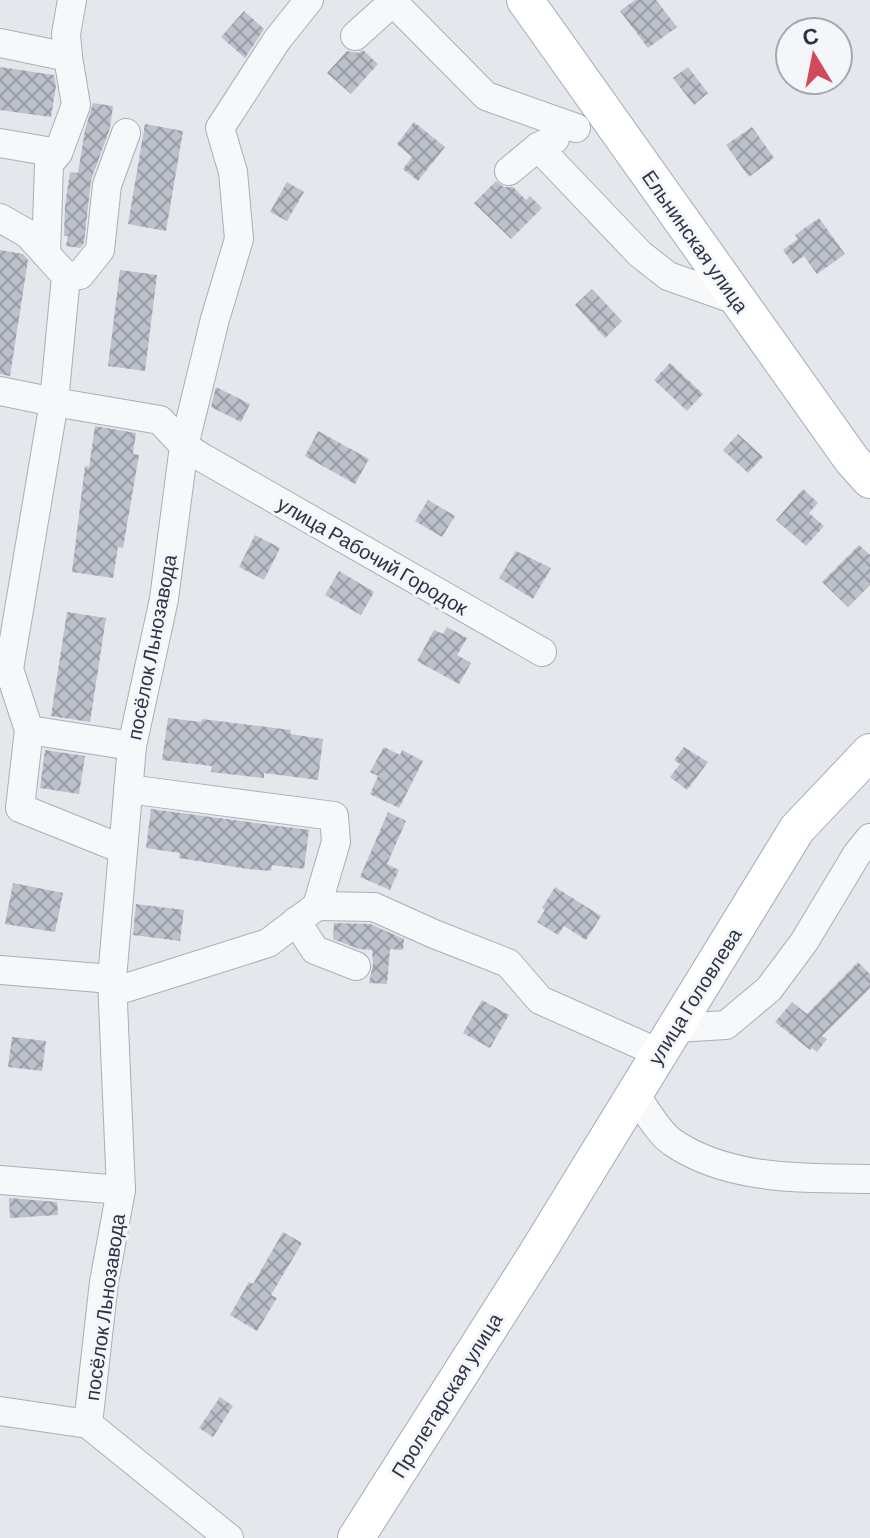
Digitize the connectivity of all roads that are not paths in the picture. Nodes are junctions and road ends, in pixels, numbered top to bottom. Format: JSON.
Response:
{"nodes":[{"id":1,"x":72,"y":0,"type":"edge"},
{"id":2,"x":309,"y":0,"type":"edge"},
{"id":3,"x":525,"y":0,"type":"edge"},
{"id":4,"x":394,"y":1,"type":"edge"},
{"id":5,"x":355,"y":36,"type":"dead end"},
{"id":6,"x":0,"y":43,"type":"edge"},
{"id":7,"x":68,"y":57,"type":"junction"},
{"id":8,"x":590,"y":120,"type":"junction"},
{"id":9,"x":126,"y":133,"type":"dead end"},
{"id":10,"x":0,"y":143,"type":"edge"},
{"id":11,"x":538,"y":147,"type":"junction"},
{"id":12,"x":58,"y":153,"type":"junction"},
{"id":13,"x":509,"y":171,"type":"dead end"},
{"id":14,"x":0,"y":218,"type":"edge"},
{"id":15,"x":46,"y":254,"type":"junction"},
{"id":16,"x":66,"y":276,"type":"junction"},
{"id":17,"x":739,"y":301,"type":"junction"},
{"id":18,"x":0,"y":391,"type":"edge"},
{"id":19,"x":56,"y":391,"type":"junction"},
{"id":20,"x":193,"y":452,"type":"junction"},
{"id":21,"x":870,"y":480,"type":"edge"},
{"id":22,"x":542,"y":652,"type":"dead end"},
{"id":23,"x":4,"y":676,"type":"edge"},
{"id":24,"x":29,"y":730,"type":"junction"},
{"id":25,"x":132,"y":746,"type":"junction"},
{"id":26,"x":870,"y":752,"type":"edge"},
{"id":27,"x":128,"y":789,"type":"junction"},
{"id":28,"x":870,"y":838,"type":"edge"},
{"id":29,"x":122,"y":849,"type":"junction"},
{"id":30,"x":307,"y":914,"type":"junction"},
{"id":31,"x":356,"y":966,"type":"dead end"},
{"id":32,"x":0,"y":970,"type":"edge"},
{"id":33,"x":112,"y":986,"type":"junction"},
{"id":34,"x":667,"y":1041,"type":"junction"},
{"id":35,"x":634,"y":1093,"type":"junction"},
{"id":36,"x":870,"y":1179,"type":"edge"},
{"id":37,"x":0,"y":1180,"type":"edge"},
{"id":38,"x":121,"y":1190,"type":"junction"},
{"id":39,"x":537,"y":1253,"type":"joint"},
{"id":40,"x":0,"y":1411,"type":"edge"},
{"id":41,"x":88,"y":1424,"type":"junction"},
{"id":42,"x":229,"y":1538,"type":"edge"},
{"id":43,"x":356,"y":1538,"type":"edge"}],
"edges":[{"from":1,"to":7,"type":"street"},
{"from":2,"to":20,"type":"street","name":"посёлок Льнозавода"},
{"from":3,"to":8,"type":"main road","name":"Ельнинская улица"},
{"from":4,"to":5,"type":"street"},
{"from":4,"to":8,"type":"street"},
{"from":6,"to":7,"type":"street"},
{"from":7,"to":12,"type":"street"},
{"from":8,"to":11,"type":"street"},
{"from":8,"to":17,"type":"main road","name":"Ельнинская улица"},
{"from":9,"to":16,"type":"street"},
{"from":10,"to":12,"type":"street"},
{"from":11,"to":13,"type":"street"},
{"from":11,"to":17,"type":"street"},
{"from":12,"to":15,"type":"street"},
{"from":14,"to":15,"type":"street"},
{"from":15,"to":16,"type":"street"},
{"from":16,"to":19,"type":"street"},
{"from":17,"to":21,"type":"main road","name":"Ельнинская улица"},
{"from":18,"to":19,"type":"street","name":"улица Рабочий Городок"},
{"from":19,"to":20,"type":"street","name":"улица Рабочий Городок"},
{"from":19,"to":23,"type":"street"},
{"from":20,"to":22,"type":"street","name":"улица Рабочий Городок"},
{"from":20,"to":25,"type":"street","name":"посёлок Льнозавода"},
{"from":23,"to":24,"type":"street"},
{"from":24,"to":25,"type":"street"},
{"from":24,"to":29,"type":"street"},
{"from":25,"to":27,"type":"street","name":"посёлок Льнозавода"},
{"from":26,"to":34,"type":"main road","name":"улица Головлева"},
{"from":27,"to":29,"type":"street","name":"посёлок Льнозавода"},
{"from":27,"to":30,"type":"street"},
{"from":28,"to":34,"type":"street"},
{"from":29,"to":33,"type":"street","name":"посёлок Льнозавода"},
{"from":30,"to":31,"type":"street"},
{"from":30,"to":33,"type":"street"},
{"from":30,"to":34,"type":"street"},
{"from":32,"to":33,"type":"street"},
{"from":33,"to":38,"type":"street","name":"посёлок Льнозавода"},
{"from":34,"to":35,"type":"main road","name":"улица Головлева"},
{"from":35,"to":36,"type":"street"},
{"from":35,"to":39,"type":"main road","name":"улица Головлева"},
{"from":37,"to":38,"type":"street","name":"посёлок Льнозавода"},
{"from":38,"to":41,"type":"street","name":"посёлок Льнозавода"},
{"from":39,"to":43,"type":"main road","name":"Пролетарская улица"},
{"from":40,"to":41,"type":"street","name":"посёлок Льнозавода"},
{"from":41,"to":42,"type":"street","name":"посёлок Льнозавода"}]}
